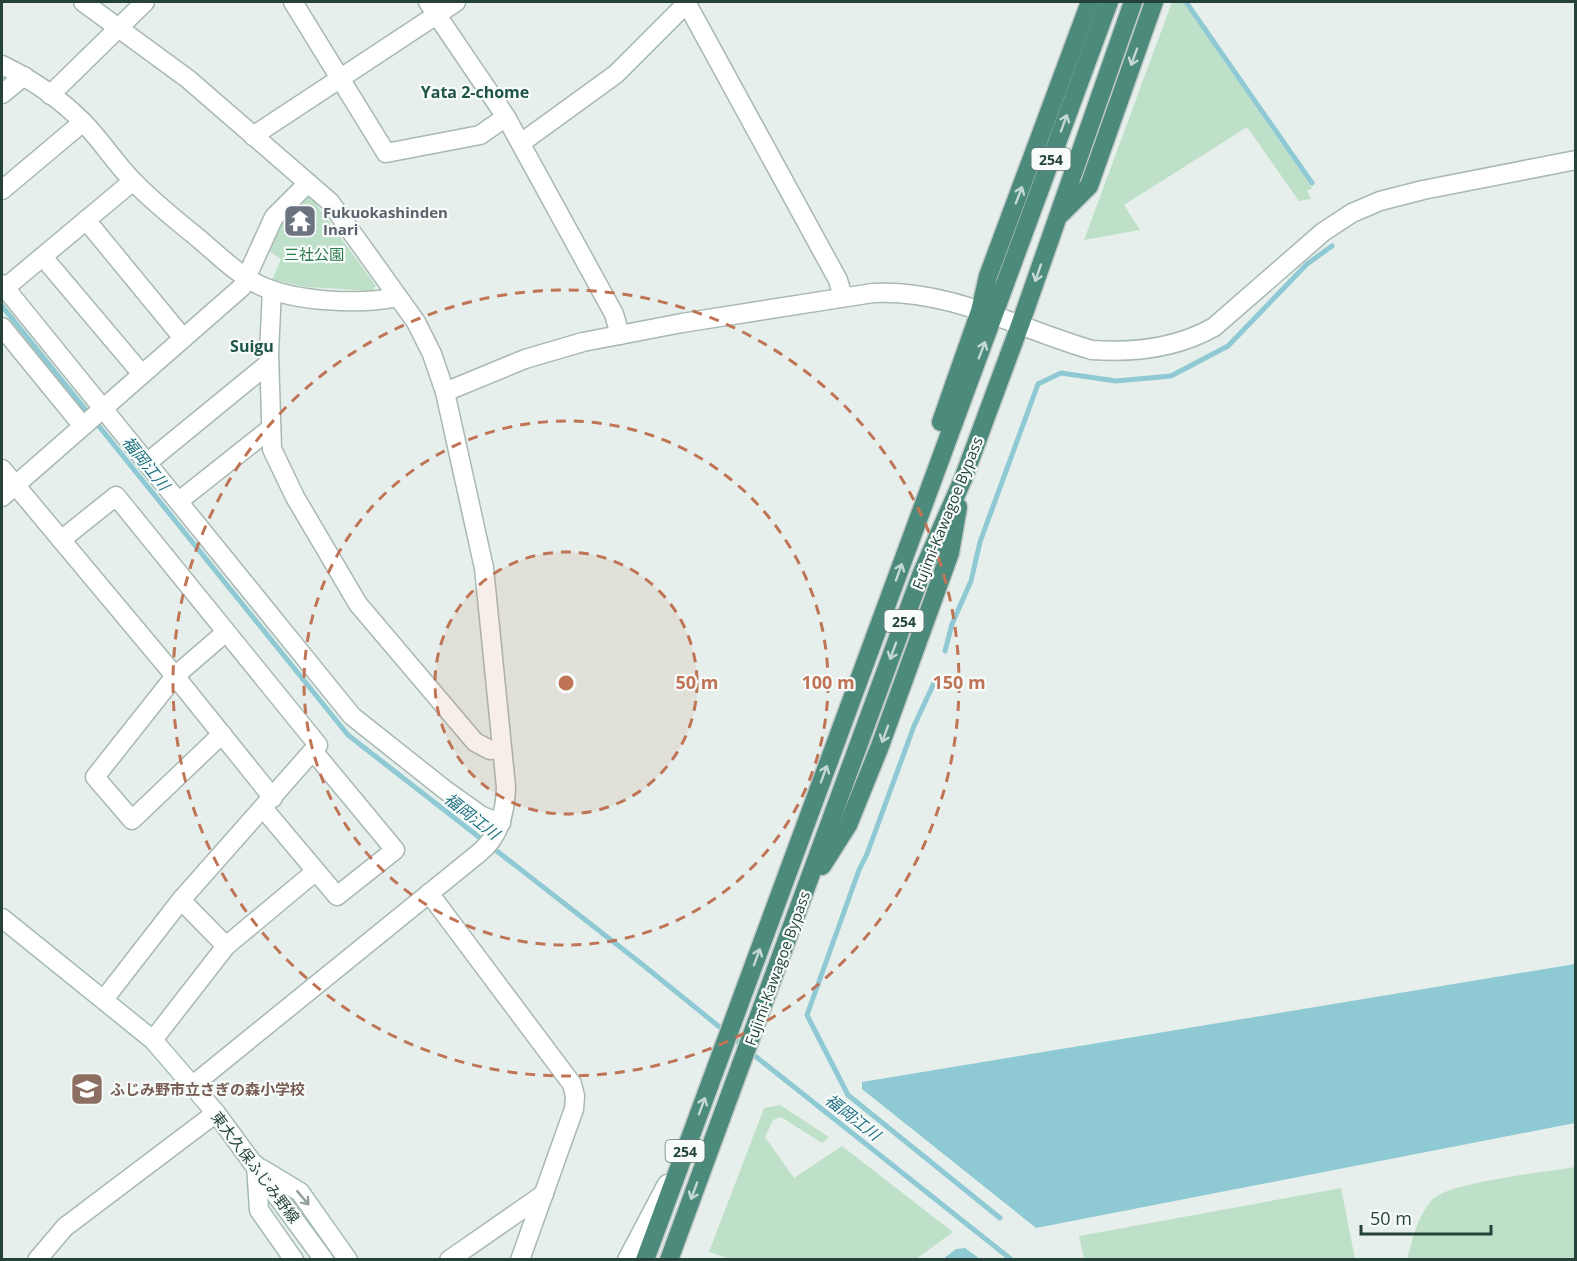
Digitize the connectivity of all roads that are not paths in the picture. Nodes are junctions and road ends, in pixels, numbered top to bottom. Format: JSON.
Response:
{"nodes":[{"id":1,"x":82,"y":2,"type":"edge"},
{"id":2,"x":145,"y":2,"type":"edge"},
{"id":3,"x":293,"y":2,"type":"edge"},
{"id":4,"x":456,"y":2,"type":"edge"},
{"id":5,"x":686,"y":2,"type":"edge"},
{"id":6,"x":1090,"y":2,"type":"edge"},
{"id":7,"x":1109,"y":2,"type":"edge"},
{"id":8,"x":1154,"y":2,"type":"edge"},
{"id":9,"x":1132,"y":5,"type":"edge"},
{"id":10,"x":432,"y":8,"type":"edge"},
{"id":11,"x":118,"y":28,"type":"junction"},
{"id":12,"x":2,"y":65,"type":"edge"},
{"id":13,"x":24,"y":76,"type":"junction"},
{"id":14,"x":339,"y":77,"type":"junction"},
{"id":15,"x":2,"y":94,"type":"edge"},
{"id":16,"x":50,"y":95,"type":"junction"},
{"id":17,"x":506,"y":117,"type":"junction"},
{"id":18,"x":83,"y":122,"type":"junction"},
{"id":19,"x":253,"y":136,"type":"junction"},
{"id":20,"x":520,"y":143,"type":"junction"},
{"id":21,"x":1575,"y":160,"type":"edge"},
{"id":22,"x":133,"y":181,"type":"junction"},
{"id":23,"x":308,"y":183,"type":"junction"},
{"id":24,"x":2,"y":190,"type":"edge"},
{"id":25,"x":1057,"y":218,"type":"junction"},
{"id":26,"x":86,"y":220,"type":"junction"},
{"id":27,"x":43,"y":257,"type":"junction"},
{"id":28,"x":247,"y":278,"type":"junction"},
{"id":29,"x":3,"y":286,"type":"edge"},
{"id":30,"x":272,"y":290,"type":"junction"},
{"id":31,"x":398,"y":297,"type":"junction"},
{"id":32,"x":843,"y":297,"type":"junction"},
{"id":33,"x":987,"y":314,"type":"junction"},
{"id":34,"x":1020,"y":326,"type":"junction"},
{"id":35,"x":2,"y":327,"type":"edge"},
{"id":36,"x":620,"y":335,"type":"junction"},
{"id":37,"x":183,"y":338,"type":"junction"},
{"id":38,"x":269,"y":363,"type":"junction"},
{"id":39,"x":141,"y":374,"type":"junction"},
{"id":40,"x":445,"y":392,"type":"junction"},
{"id":41,"x":92,"y":417,"type":"junction"},
{"id":42,"x":271,"y":428,"type":"junction"},
{"id":43,"x":148,"y":462,"type":"junction"},
{"id":44,"x":2,"y":468,"type":"edge"},
{"id":45,"x":8,"y":490,"type":"edge"},
{"id":46,"x":179,"y":501,"type":"junction"},
{"id":47,"x":61,"y":540,"type":"junction"},
{"id":48,"x":226,"y":632,"type":"junction"},
{"id":49,"x":175,"y":676,"type":"junction"},
{"id":50,"x":222,"y":734,"type":"junction"},
{"id":51,"x":502,"y":749,"type":"junction"},
{"id":52,"x":313,"y":751,"type":"junction"},
{"id":53,"x":268,"y":803,"type":"junction"},
{"id":54,"x":493,"y":837,"type":"junction"},
{"id":55,"x":316,"y":871,"type":"junction"},
{"id":56,"x":429,"y":893,"type":"junction"},
{"id":57,"x":181,"y":900,"type":"junction"},
{"id":58,"x":2,"y":918,"type":"edge"},
{"id":59,"x":226,"y":946,"type":"junction"},
{"id":60,"x":105,"y":998,"type":"junction"},
{"id":61,"x":153,"y":1040,"type":"junction"},
{"id":62,"x":193,"y":1085,"type":"junction"},
{"id":63,"x":216,"y":1113,"type":"junction"},
{"id":64,"x":684,"y":1153,"type":"junction"},
{"id":65,"x":256,"y":1165,"type":"junction"},
{"id":66,"x":544,"y":1194,"type":"junction"},
{"id":67,"x":37,"y":1260,"type":"edge"},
{"id":68,"x":294,"y":1260,"type":"edge"},
{"id":69,"x":324,"y":1260,"type":"edge"},
{"id":70,"x":348,"y":1260,"type":"edge"},
{"id":71,"x":449,"y":1260,"type":"edge"},
{"id":72,"x":520,"y":1260,"type":"edge"},
{"id":73,"x":627,"y":1260,"type":"edge"},
{"id":74,"x":645,"y":1260,"type":"edge"},
{"id":75,"x":669,"y":1260,"type":"edge"}],
"edges":[{"from":1,"to":11,"type":"street"},
{"from":2,"to":11,"type":"street"},
{"from":3,"to":14,"type":"street"},
{"from":4,"to":10,"type":"street"},
{"from":5,"to":20,"type":"street"},
{"from":5,"to":32,"type":"street"},
{"from":33,"to":6,"type":"highway","number":"254","one_way":true},
{"from":33,"to":7,"type":"highway","number":"254","one_way":true},
{"from":8,"to":25,"type":"highway","number":"254","one_way":true},
{"from":9,"to":25,"type":"highway","name":"Fujimi-Kawagoe Bypass","number":"254"},
{"from":10,"to":14,"type":"street"},
{"from":10,"to":17,"type":"street"},
{"from":11,"to":16,"type":"street"},
{"from":11,"to":19,"type":"street"},
{"from":12,"to":13,"type":"street"},
{"from":13,"to":15,"type":"street"},
{"from":13,"to":16,"type":"street"},
{"from":14,"to":17,"type":"street"},
{"from":14,"to":19,"type":"street"},
{"from":16,"to":18,"type":"street"},
{"from":17,"to":20,"type":"street"},
{"from":18,"to":22,"type":"street"},
{"from":18,"to":24,"type":"street"},
{"from":19,"to":23,"type":"street"},
{"from":20,"to":36,"type":"street"},
{"from":21,"to":34,"type":"street"},
{"from":22,"to":26,"type":"street"},
{"from":22,"to":28,"type":"street"},
{"from":23,"to":28,"type":"street"},
{"from":23,"to":31,"type":"street"},
{"from":25,"to":34,"type":"highway","name":"Fujimi-Kawagoe Bypass","number":"254","one_way":true},
{"from":26,"to":27,"type":"street"},
{"from":26,"to":37,"type":"street"},
{"from":27,"to":29,"type":"street"},
{"from":27,"to":39,"type":"street"},
{"from":28,"to":30,"type":"street"},
{"from":28,"to":37,"type":"street"},
{"from":29,"to":41,"type":"street"},
{"from":30,"to":31,"type":"street"},
{"from":30,"to":38,"type":"street"},
{"from":31,"to":40,"type":"street"},
{"from":32,"to":33,"type":"street"},
{"from":32,"to":36,"type":"street"},
{"from":33,"to":34,"type":"street"},
{"from":64,"to":33,"type":"highway","name":"Fujimi-Kawagoe Bypass","number":"254","one_way":true},
{"from":34,"to":75,"type":"highway","name":"Fujimi-Kawagoe Bypass","number":"254","one_way":true},
{"from":35,"to":41,"type":"street"},
{"from":36,"to":40,"type":"street"},
{"from":37,"to":39,"type":"street"},
{"from":38,"to":42,"type":"street"},
{"from":38,"to":43,"type":"street"},
{"from":39,"to":41,"type":"street"},
{"from":40,"to":51,"type":"street"},
{"from":41,"to":43,"type":"street"},
{"from":41,"to":45,"type":"street"},
{"from":42,"to":46,"type":"street"},
{"from":42,"to":51,"type":"street"},
{"from":43,"to":46,"type":"street"},
{"from":44,"to":45,"type":"street"},
{"from":45,"to":47,"type":"street"},
{"from":46,"to":54,"type":"street"},
{"from":47,"to":48,"type":"street"},
{"from":47,"to":49,"type":"street"},
{"from":48,"to":49,"type":"street"},
{"from":48,"to":52,"type":"street"},
{"from":49,"to":50,"type":"street"},
{"from":49,"to":50,"type":"street"},
{"from":50,"to":53,"type":"street"},
{"from":51,"to":54,"type":"street"},
{"from":52,"to":53,"type":"street"},
{"from":52,"to":55,"type":"street"},
{"from":53,"to":55,"type":"street"},
{"from":53,"to":57,"type":"street"},
{"from":54,"to":56,"type":"street"},
{"from":55,"to":59,"type":"street"},
{"from":56,"to":62,"type":"street"},
{"from":56,"to":66,"type":"street"},
{"from":57,"to":59,"type":"street"},
{"from":57,"to":60,"type":"street"},
{"from":58,"to":60,"type":"street","name":"東大久保ふじみ野線"},
{"from":59,"to":61,"type":"street"},
{"from":60,"to":61,"type":"street","name":"東大久保ふじみ野線"},
{"from":61,"to":62,"type":"street","name":"東大久保ふじみ野線"},
{"from":62,"to":63,"type":"street","name":"東大久保ふじみ野線"},
{"from":63,"to":65,"type":"street","name":"東大久保ふじみ野線"},
{"from":63,"to":67,"type":"street"},
{"from":64,"to":73,"type":"street"},
{"from":64,"to":74,"type":"highway","name":"Fujimi-Kawagoe Bypass","number":"254"},
{"from":65,"to":68,"type":"street"},
{"from":65,"to":69,"type":"street","name":"東大久保ふじみ野線"},
{"from":65,"to":70,"type":"street","one_way":true},
{"from":66,"to":71,"type":"street"},
{"from":66,"to":72,"type":"street"}]}
